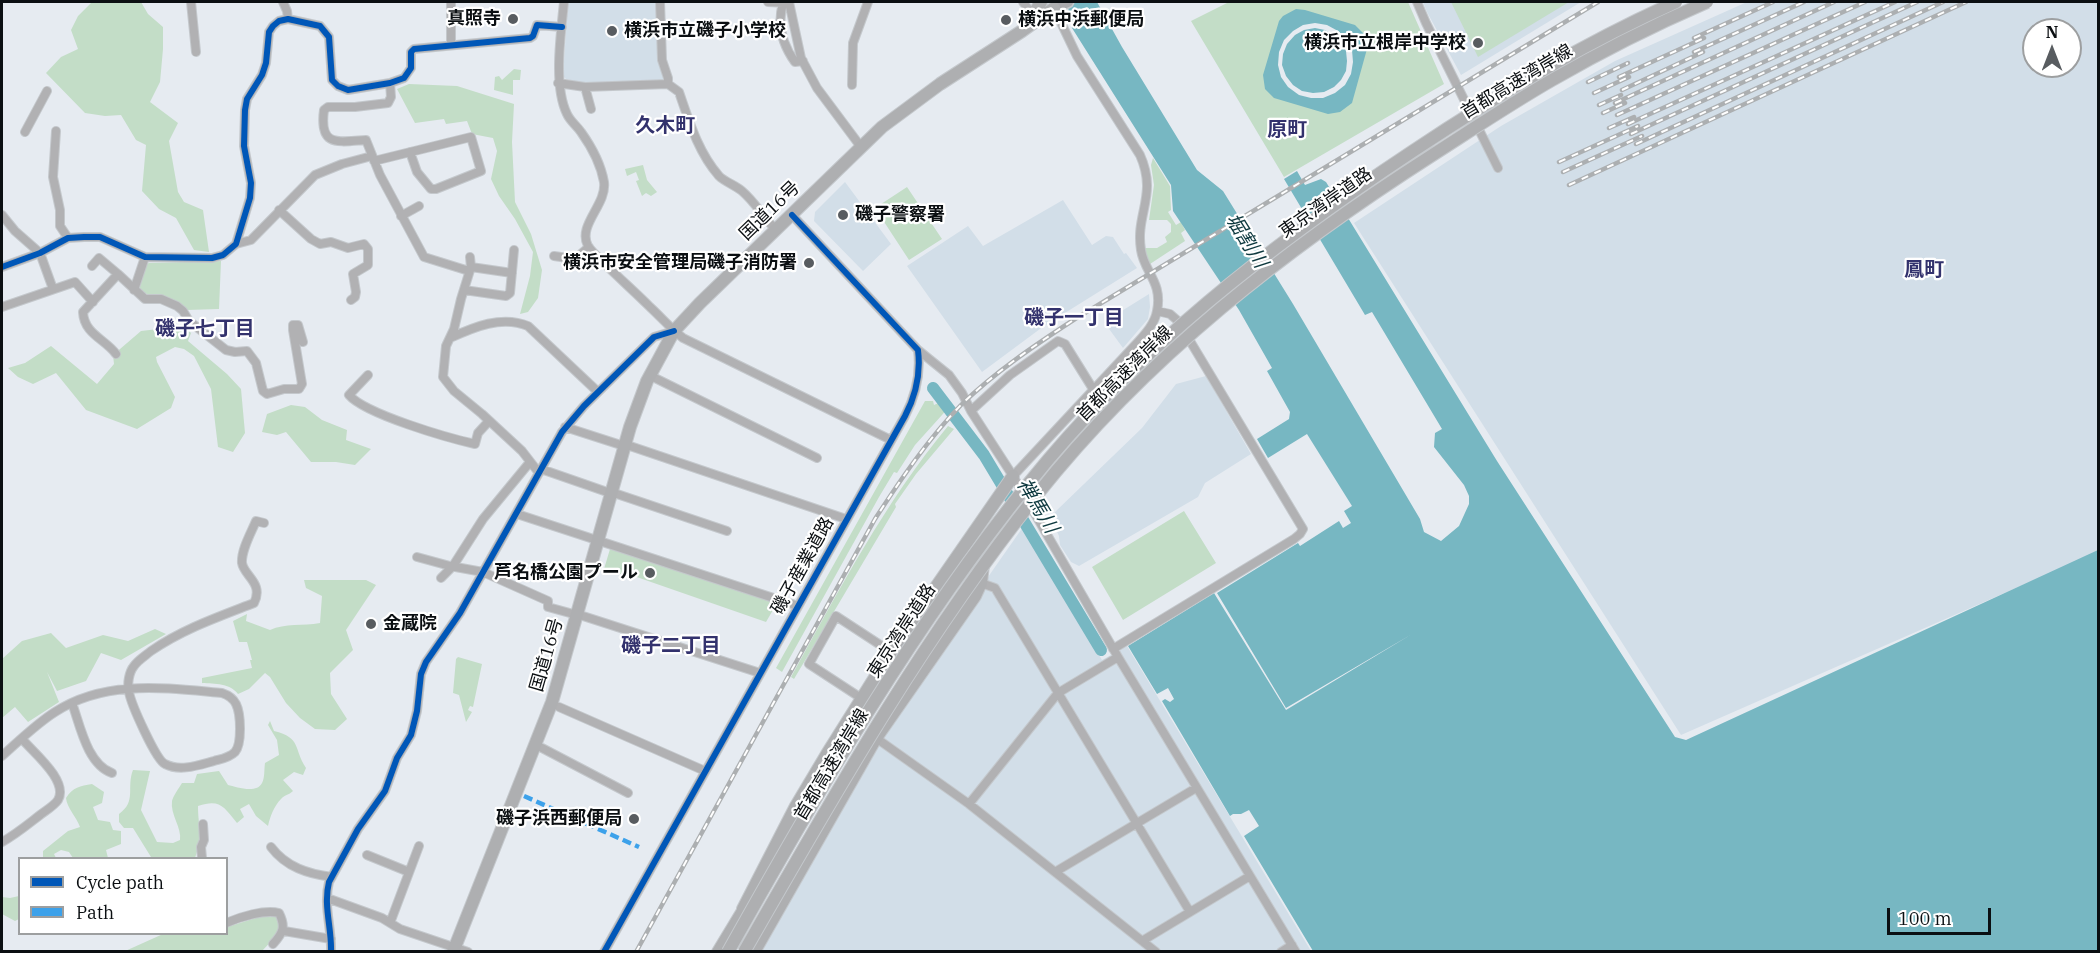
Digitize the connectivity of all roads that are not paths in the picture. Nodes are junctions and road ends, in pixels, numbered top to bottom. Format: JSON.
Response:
{"nodes":[{"id":1,"x":191,"y":2,"type":"edge"},
{"id":2,"x":283,"y":2,"type":"edge"},
{"id":3,"x":451,"y":2,"type":"edge"},
{"id":4,"x":564,"y":2,"type":"edge"},
{"id":5,"x":660,"y":2,"type":"edge"},
{"id":6,"x":768,"y":2,"type":"edge"},
{"id":7,"x":787,"y":2,"type":"edge"},
{"id":8,"x":868,"y":2,"type":"edge"},
{"id":9,"x":1023,"y":2,"type":"edge"},
{"id":10,"x":1041,"y":2,"type":"edge"},
{"id":11,"x":1418,"y":2,"type":"edge"},
{"id":12,"x":1676,"y":2,"type":"edge"},
{"id":13,"x":1682,"y":2,"type":"edge"},
{"id":14,"x":1700,"y":2,"type":"edge"},
{"id":15,"x":1707,"y":2,"type":"edge"},
{"id":16,"x":1060,"y":4,"type":"edge"},
{"id":17,"x":288,"y":19,"type":"junction"},
{"id":18,"x":1036,"y":20,"type":"junction"},
{"id":19,"x":562,"y":27,"type":"junction"},
{"id":20,"x":451,"y":45,"type":"junction"},
{"id":21,"x":196,"y":52,"type":"dead end"},
{"id":22,"x":803,"y":61,"type":"junction"},
{"id":23,"x":390,"y":83,"type":"junction"},
{"id":24,"x":558,"y":83,"type":"junction"},
{"id":25,"x":668,"y":84,"type":"junction"},
{"id":26,"x":852,"y":85,"type":"dead end"},
{"id":27,"x":585,"y":87,"type":"junction"},
{"id":28,"x":47,"y":91,"type":"dead end"},
{"id":29,"x":591,"y":109,"type":"dead end"},
{"id":30,"x":56,"y":131,"type":"dead end"},
{"id":31,"x":25,"y":132,"type":"dead end"},
{"id":32,"x":864,"y":145,"type":"junction"},
{"id":33,"x":410,"y":152,"type":"junction"},
{"id":34,"x":373,"y":158,"type":"junction"},
{"id":35,"x":1498,"y":168,"type":"dead end"},
{"id":36,"x":419,"y":206,"type":"dead end"},
{"id":37,"x":279,"y":210,"type":"junction"},
{"id":38,"x":2,"y":215,"type":"edge"},
{"id":39,"x":792,"y":215,"type":"junction"},
{"id":40,"x":401,"y":216,"type":"junction"},
{"id":41,"x":776,"y":230,"type":"junction"},
{"id":42,"x":68,"y":238,"type":"junction"},
{"id":43,"x":236,"y":244,"type":"junction"},
{"id":44,"x":589,"y":248,"type":"junction"},
{"id":45,"x":514,"y":250,"type":"dead end"},
{"id":46,"x":40,"y":253,"type":"junction"},
{"id":47,"x":554,"y":256,"type":"dead end"},
{"id":48,"x":145,"y":257,"type":"junction"},
{"id":49,"x":470,"y":257,"type":"dead end"},
{"id":50,"x":92,"y":266,"type":"dead end"},
{"id":51,"x":2,"y":267,"type":"edge"},
{"id":52,"x":470,"y":269,"type":"junction"},
{"id":53,"x":512,"y":273,"type":"junction"},
{"id":54,"x":118,"y":274,"type":"junction"},
{"id":55,"x":52,"y":289,"type":"junction"},
{"id":56,"x":134,"y":290,"type":"junction"},
{"id":57,"x":464,"y":290,"type":"junction"},
{"id":58,"x":351,"y":300,"type":"dead end"},
{"id":59,"x":93,"y":302,"type":"junction"},
{"id":60,"x":2,"y":307,"type":"edge"},
{"id":61,"x":1157,"y":311,"type":"junction"},
{"id":62,"x":674,"y":331,"type":"junction"},
{"id":63,"x":450,"y":338,"type":"junction"},
{"id":64,"x":303,"y":342,"type":"dead end"},
{"id":65,"x":918,"y":350,"type":"junction"},
{"id":66,"x":116,"y":354,"type":"dead end"},
{"id":67,"x":657,"y":363,"type":"junction"},
{"id":68,"x":368,"y":375,"type":"dead end"},
{"id":69,"x":655,"y":378,"type":"junction"},
{"id":70,"x":1093,"y":390,"type":"junction"},
{"id":71,"x":598,"y":392,"type":"junction"},
{"id":72,"x":962,"y":393,"type":"junction"},
{"id":73,"x":974,"y":408,"type":"junction"},
{"id":74,"x":489,"y":421,"type":"junction"},
{"id":75,"x":565,"y":427,"type":"junction"},
{"id":76,"x":983,"y":427,"type":"junction"},
{"id":77,"x":891,"y":440,"type":"junction"},
{"id":78,"x":627,"y":446,"type":"junction"},
{"id":79,"x":817,"y":458,"type":"dead end"},
{"id":80,"x":530,"y":462,"type":"junction"},
{"id":81,"x":540,"y":471,"type":"junction"},
{"id":82,"x":1013,"y":476,"type":"junction"},
{"id":83,"x":613,"y":493,"type":"junction"},
{"id":84,"x":990,"y":509,"type":"junction"},
{"id":85,"x":517,"y":514,"type":"junction"},
{"id":86,"x":846,"y":519,"type":"junction"},
{"id":87,"x":264,"y":523,"type":"dead end"},
{"id":88,"x":727,"y":531,"type":"dead end"},
{"id":89,"x":601,"y":541,"type":"junction"},
{"id":90,"x":417,"y":557,"type":"dead end"},
{"id":91,"x":453,"y":566,"type":"junction"},
{"id":92,"x":483,"y":572,"type":"junction"},
{"id":93,"x":441,"y":578,"type":"dead end"},
{"id":94,"x":981,"y":583,"type":"junction"},
{"id":95,"x":798,"y":606,"type":"junction"},
{"id":96,"x":918,"y":613,"type":"junction"},
{"id":97,"x":580,"y":616,"type":"junction"},
{"id":98,"x":950,"y":630,"type":"junction"},
{"id":99,"x":1113,"y":649,"type":"junction"},
{"id":100,"x":891,"y":652,"type":"junction"},
{"id":101,"x":1118,"y":657,"type":"junction"},
{"id":102,"x":760,"y":673,"type":"junction"},
{"id":103,"x":128,"y":688,"type":"junction"},
{"id":104,"x":1058,"y":693,"type":"junction"},
{"id":105,"x":861,"y":699,"type":"junction"},
{"id":106,"x":72,"y":702,"type":"junction"},
{"id":107,"x":559,"y":707,"type":"junction"},
{"id":108,"x":876,"y":738,"type":"junction"},
{"id":109,"x":22,"y":739,"type":"junction"},
{"id":110,"x":542,"y":748,"type":"junction"},
{"id":111,"x":2,"y":756,"type":"edge"},
{"id":112,"x":705,"y":771,"type":"junction"},
{"id":113,"x":112,"y":773,"type":"dead end"},
{"id":114,"x":1197,"y":788,"type":"junction"},
{"id":115,"x":628,"y":793,"type":"dead end"},
{"id":116,"x":969,"y":804,"type":"junction"},
{"id":117,"x":203,"y":824,"type":"dead end"},
{"id":118,"x":1137,"y":824,"type":"junction"},
{"id":119,"x":2,"y":842,"type":"edge"},
{"id":120,"x":419,"y":846,"type":"dead end"},
{"id":121,"x":272,"y":847,"type":"dead end"},
{"id":122,"x":367,"y":855,"type":"dead end"},
{"id":123,"x":202,"y":857,"type":"edge"},
{"id":124,"x":409,"y":872,"type":"junction"},
{"id":125,"x":1055,"y":872,"type":"junction"},
{"id":126,"x":1250,"y":876,"type":"junction"},
{"id":127,"x":332,"y":877,"type":"junction"},
{"id":128,"x":327,"y":898,"type":"junction"},
{"id":129,"x":743,"y":909,"type":"junction"},
{"id":130,"x":1190,"y":912,"type":"junction"},
{"id":131,"x":228,"y":922,"type":"edge"},
{"id":132,"x":771,"y":922,"type":"junction"},
{"id":133,"x":390,"y":923,"type":"junction"},
{"id":134,"x":284,"y":931,"type":"junction"},
{"id":135,"x":331,"y":939,"type":"junction"},
{"id":136,"x":1142,"y":941,"type":"junction"},
{"id":137,"x":273,"y":944,"type":"dead end"},
{"id":138,"x":1294,"y":948,"type":"edge"},
{"id":139,"x":460,"y":950,"type":"edge"},
{"id":140,"x":331,"y":951,"type":"edge"},
{"id":141,"x":604,"y":951,"type":"edge"},
{"id":142,"x":718,"y":951,"type":"edge"},
{"id":143,"x":728,"y":951,"type":"edge"},
{"id":144,"x":744,"y":951,"type":"edge"},
{"id":145,"x":754,"y":951,"type":"edge"},
{"id":146,"x":1156,"y":951,"type":"edge"},
{"id":147,"x":1281,"y":951,"type":"edge"}],
"edges":[{"from":1,"to":21,"type":"street"},
{"from":2,"to":17,"type":"street"},
{"from":3,"to":20,"type":"street"},
{"from":4,"to":19,"type":"street"},
{"from":5,"to":25,"type":"street"},
{"from":6,"to":7,"type":"street"},
{"from":7,"to":22,"type":"street"},
{"from":7,"to":22,"type":"street"},
{"from":8,"to":26,"type":"street"},
{"from":9,"to":18,"type":"street"},
{"from":10,"to":18,"type":"highway","name":"国道16号"},
{"from":11,"to":35,"type":"street"},
{"from":12,"to":143,"type":"highway","name":"首都高速湾岸線","bridge":true},
{"from":13,"to":129,"type":"highway","name":"東京湾岸道路","bridge":true},
{"from":14,"to":132,"type":"highway","name":"東京湾岸道路","bridge":true},
{"from":15,"to":144,"type":"highway","name":"首都高速湾岸線","bridge":true},
{"from":16,"to":18,"type":"highway","name":"国道16号"},
{"from":16,"to":61,"type":"street"},
{"from":17,"to":23,"type":"street"},
{"from":17,"to":43,"type":"street"},
{"from":18,"to":32,"type":"highway","name":"国道16号"},
{"from":19,"to":20,"type":"street"},
{"from":19,"to":24,"type":"street"},
{"from":20,"to":23,"type":"street"},
{"from":22,"to":32,"type":"street"},
{"from":23,"to":34,"type":"street"},
{"from":24,"to":27,"type":"street"},
{"from":24,"to":44,"type":"street"},
{"from":25,"to":27,"type":"street"},
{"from":25,"to":41,"type":"street"},
{"from":27,"to":29,"type":"street"},
{"from":28,"to":31,"type":"street"},
{"from":30,"to":42,"type":"street"},
{"from":32,"to":39,"type":"highway","name":"国道16号"},
{"from":33,"to":33,"type":"street"},
{"from":33,"to":34,"type":"street"},
{"from":34,"to":37,"type":"street"},
{"from":34,"to":40,"type":"street"},
{"from":36,"to":40,"type":"street"},
{"from":37,"to":43,"type":"street"},
{"from":37,"to":58,"type":"street"},
{"from":38,"to":46,"type":"street"},
{"from":39,"to":41,"type":"highway","name":"国道16号"},
{"from":39,"to":65,"type":"street"},
{"from":40,"to":52,"type":"street"},
{"from":41,"to":62,"type":"highway","name":"国道16号"},
{"from":42,"to":46,"type":"street"},
{"from":42,"to":48,"type":"street"},
{"from":43,"to":48,"type":"street"},
{"from":44,"to":47,"type":"street"},
{"from":44,"to":62,"type":"street"},
{"from":45,"to":53,"type":"street"},
{"from":46,"to":51,"type":"street"},
{"from":46,"to":55,"type":"street"},
{"from":48,"to":56,"type":"street"},
{"from":49,"to":52,"type":"street"},
{"from":50,"to":54,"type":"street"},
{"from":52,"to":53,"type":"street"},
{"from":52,"to":57,"type":"street"},
{"from":53,"to":57,"type":"street"},
{"from":54,"to":56,"type":"street"},
{"from":54,"to":59,"type":"street"},
{"from":55,"to":59,"type":"street"},
{"from":55,"to":60,"type":"street"},
{"from":56,"to":64,"type":"street"},
{"from":57,"to":63,"type":"street"},
{"from":59,"to":66,"type":"street"},
{"from":61,"to":70,"type":"street"},
{"from":61,"to":99,"type":"street"},
{"from":62,"to":67,"type":"highway","name":"国道16号"},
{"from":62,"to":71,"type":"street"},
{"from":62,"to":77,"type":"street"},
{"from":63,"to":71,"type":"street"},
{"from":63,"to":74,"type":"street"},
{"from":65,"to":72,"type":"street"},
{"from":65,"to":77,"type":"street","name":"磯子産業道路"},
{"from":67,"to":69,"type":"highway","name":"国道16号"},
{"from":67,"to":78,"type":"highway","name":"国道16号"},
{"from":68,"to":74,"type":"street"},
{"from":69,"to":78,"type":"highway","name":"国道16号"},
{"from":69,"to":79,"type":"street"},
{"from":70,"to":73,"type":"street"},
{"from":70,"to":82,"type":"street"},
{"from":71,"to":75,"type":"street"},
{"from":72,"to":73,"type":"street"},
{"from":72,"to":76,"type":"street"},
{"from":73,"to":76,"type":"street"},
{"from":74,"to":80,"type":"street"},
{"from":75,"to":78,"type":"street"},
{"from":75,"to":81,"type":"street"},
{"from":76,"to":82,"type":"street"},
{"from":77,"to":86,"type":"street","name":"磯子産業道路"},
{"from":78,"to":83,"type":"highway","name":"国道16号"},
{"from":78,"to":86,"type":"street"},
{"from":80,"to":81,"type":"street"},
{"from":80,"to":91,"type":"street"},
{"from":81,"to":83,"type":"street"},
{"from":81,"to":85,"type":"street"},
{"from":82,"to":84,"type":"highway","name":"東京湾岸道路"},
{"from":82,"to":99,"type":"street"},
{"from":83,"to":88,"type":"street"},
{"from":83,"to":89,"type":"highway","name":"国道16号"},
{"from":84,"to":94,"type":"highway","name":"東京湾岸道路"},
{"from":84,"to":96,"type":"highway","name":"東京湾岸道路"},
{"from":85,"to":89,"type":"street"},
{"from":85,"to":92,"type":"street"},
{"from":86,"to":95,"type":"street","name":"磯子産業道路"},
{"from":87,"to":103,"type":"street"},
{"from":89,"to":95,"type":"street"},
{"from":89,"to":97,"type":"highway","name":"国道16号"},
{"from":90,"to":91,"type":"street"},
{"from":91,"to":92,"type":"street"},
{"from":91,"to":93,"type":"street"},
{"from":92,"to":97,"type":"street"},
{"from":92,"to":127,"type":"street"},
{"from":94,"to":98,"type":"highway","name":"東京湾岸道路"},
{"from":94,"to":104,"type":"street"},
{"from":95,"to":102,"type":"street","name":"磯子産業道路"},
{"from":96,"to":98,"type":"highway","name":"東京湾岸道路"},
{"from":96,"to":100,"type":"highway","name":"東京湾岸道路"},
{"from":97,"to":102,"type":"street"},
{"from":97,"to":107,"type":"highway","name":"国道16号"},
{"from":97,"to":139,"type":"highway","name":"国道16号"},
{"from":98,"to":108,"type":"highway","name":"東京湾岸道路"},
{"from":99,"to":101,"type":"street"},
{"from":100,"to":105,"type":"highway","name":"東京湾岸道路"},
{"from":100,"to":105,"type":"street"},
{"from":101,"to":104,"type":"street"},
{"from":101,"to":114,"type":"street"},
{"from":102,"to":112,"type":"street","name":"磯子産業道路"},
{"from":103,"to":103,"type":"street"},
{"from":103,"to":106,"type":"street"},
{"from":104,"to":116,"type":"street"},
{"from":104,"to":118,"type":"street"},
{"from":105,"to":129,"type":"highway","name":"東京湾岸道路"},
{"from":106,"to":109,"type":"street"},
{"from":106,"to":113,"type":"street"},
{"from":107,"to":110,"type":"highway","name":"国道16号"},
{"from":107,"to":112,"type":"street"},
{"from":108,"to":116,"type":"street"},
{"from":108,"to":132,"type":"highway","name":"東京湾岸道路"},
{"from":109,"to":111,"type":"street"},
{"from":109,"to":119,"type":"street"},
{"from":110,"to":115,"type":"street"},
{"from":110,"to":139,"type":"highway","name":"国道16号"},
{"from":112,"to":141,"type":"street","name":"磯子産業道路"},
{"from":114,"to":118,"type":"street"},
{"from":114,"to":126,"type":"street"},
{"from":116,"to":125,"type":"street"},
{"from":117,"to":123,"type":"street"},
{"from":118,"to":125,"type":"street"},
{"from":118,"to":130,"type":"street"},
{"from":120,"to":124,"type":"street"},
{"from":121,"to":127,"type":"street"},
{"from":122,"to":124,"type":"street"},
{"from":124,"to":133,"type":"street"},
{"from":125,"to":136,"type":"street"},
{"from":126,"to":130,"type":"street"},
{"from":126,"to":138,"type":"street"},
{"from":127,"to":128,"type":"street"},
{"from":128,"to":133,"type":"street"},
{"from":128,"to":135,"type":"street"},
{"from":129,"to":142,"type":"highway","name":"東京湾岸道路"},
{"from":130,"to":136,"type":"street"},
{"from":131,"to":134,"type":"street"},
{"from":132,"to":145,"type":"highway","name":"東京湾岸道路"},
{"from":133,"to":139,"type":"street"},
{"from":134,"to":135,"type":"street"},
{"from":134,"to":137,"type":"street"},
{"from":135,"to":140,"type":"street"},
{"from":136,"to":146,"type":"street"},
{"from":138,"to":147,"type":"street"}]}
